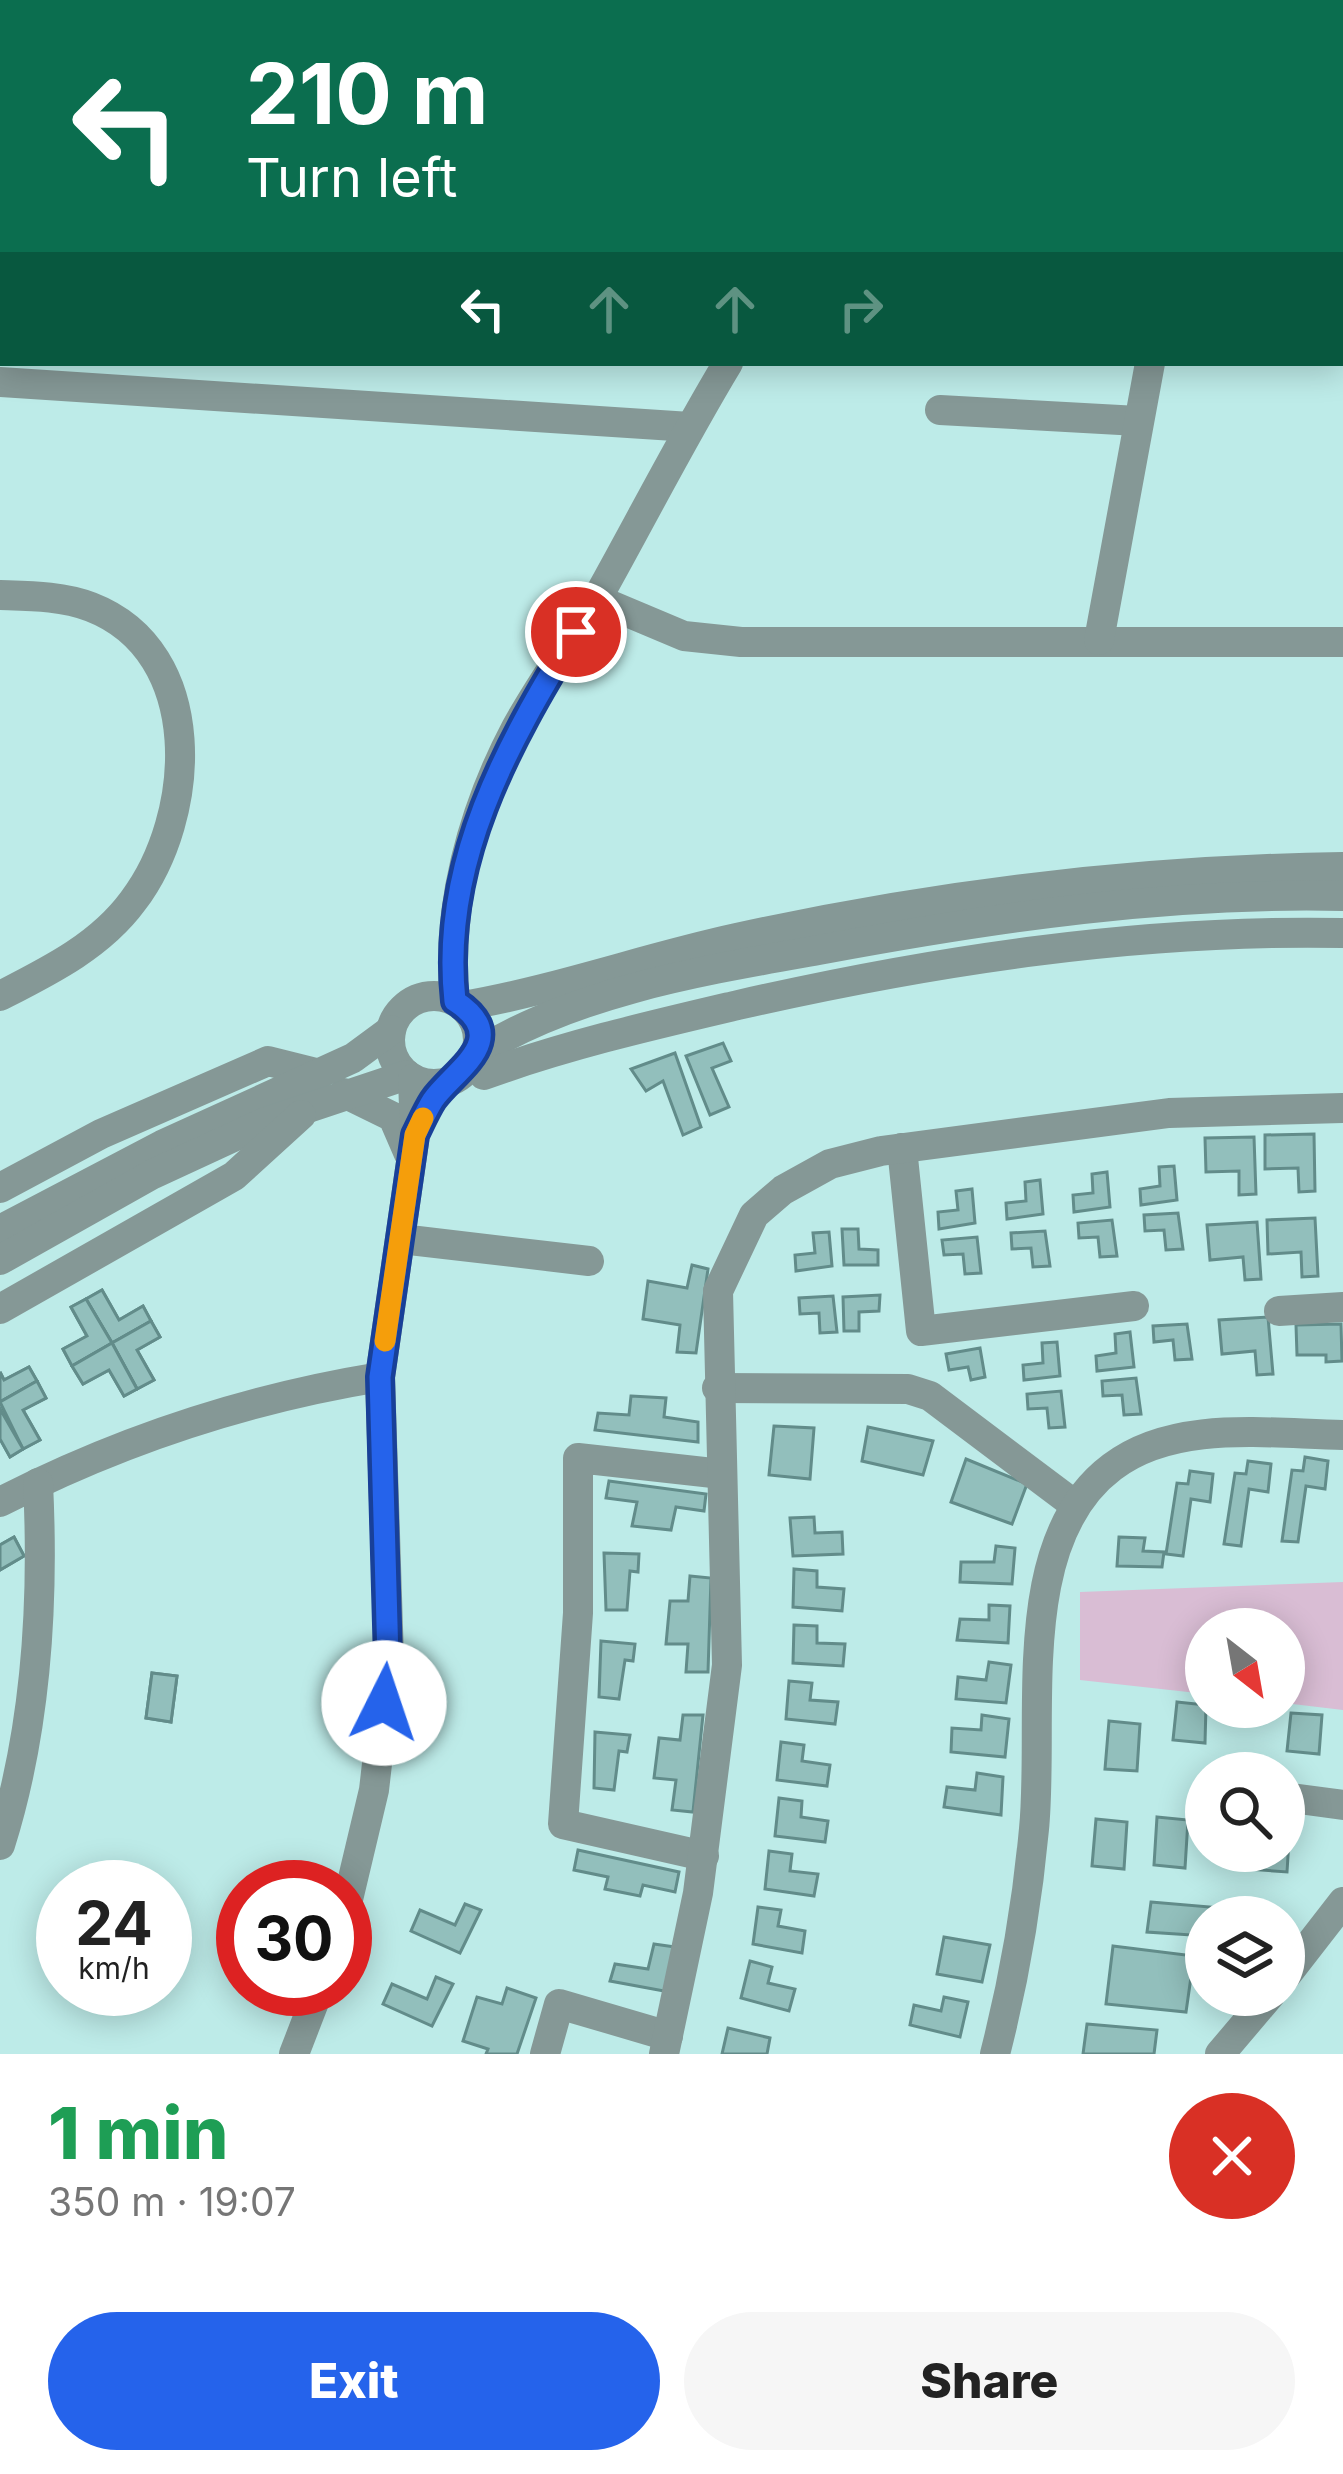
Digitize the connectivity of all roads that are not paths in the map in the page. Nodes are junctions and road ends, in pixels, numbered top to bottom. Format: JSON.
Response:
{"nodes":[{"id":1,"x":726,"y":366,"type":"edge"},
{"id":2,"x":1149,"y":366,"type":"edge"},
{"id":3,"x":0,"y":382,"type":"edge"},
{"id":4,"x":940,"y":410,"type":"dead end"},
{"id":5,"x":1138,"y":421,"type":"junction"},
{"id":6,"x":690,"y":427,"type":"junction"},
{"id":7,"x":0,"y":595,"type":"edge"},
{"id":8,"x":596,"y":599,"type":"junction"},
{"id":9,"x":1100,"y":640,"type":"junction"},
{"id":10,"x":1343,"y":642,"type":"edge"},
{"id":11,"x":1343,"y":867,"type":"edge"},
{"id":12,"x":1343,"y":896,"type":"edge"},
{"id":13,"x":1343,"y":933,"type":"edge"},
{"id":14,"x":452,"y":938,"type":"junction"},
{"id":15,"x":0,"y":996,"type":"edge"},
{"id":16,"x":507,"y":998,"type":"junction"},
{"id":17,"x":418,"y":999,"type":"junction"},
{"id":18,"x":459,"y":1004,"type":"junction"},
{"id":19,"x":391,"y":1030,"type":"junction"},
{"id":20,"x":480,"y":1065,"type":"junction"},
{"id":21,"x":410,"y":1077,"type":"junction"},
{"id":22,"x":449,"y":1082,"type":"junction"},
{"id":23,"x":332,"y":1083,"type":"junction"},
{"id":24,"x":308,"y":1107,"type":"junction"},
{"id":25,"x":1343,"y":1108,"type":"edge"},
{"id":26,"x":902,"y":1148,"type":"junction"},
{"id":27,"x":413,"y":1149,"type":"junction"},
{"id":28,"x":0,"y":1188,"type":"edge"},
{"id":29,"x":0,"y":1230,"type":"edge"},
{"id":30,"x":401,"y":1239,"type":"junction"},
{"id":31,"x":0,"y":1260,"type":"edge"},
{"id":32,"x":589,"y":1261,"type":"dead end"},
{"id":33,"x":1134,"y":1306,"type":"dead end"},
{"id":34,"x":1343,"y":1307,"type":"edge"},
{"id":35,"x":0,"y":1309,"type":"edge"},
{"id":36,"x":1279,"y":1311,"type":"dead end"},
{"id":37,"x":380,"y":1377,"type":"junction"},
{"id":38,"x":717,"y":1388,"type":"junction"},
{"id":39,"x":1343,"y":1436,"type":"edge"},
{"id":40,"x":722,"y":1474,"type":"junction"},
{"id":41,"x":38,"y":1483,"type":"junction"},
{"id":42,"x":0,"y":1502,"type":"edge"},
{"id":43,"x":1075,"y":1505,"type":"junction"},
{"id":44,"x":1305,"y":1799,"type":"edge"},
{"id":45,"x":1343,"y":1804,"type":"edge"},
{"id":46,"x":0,"y":1845,"type":"edge"},
{"id":47,"x":704,"y":1856,"type":"junction"},
{"id":48,"x":357,"y":1860,"type":"edge"},
{"id":49,"x":1343,"y":1902,"type":"edge"},
{"id":50,"x":1305,"y":1951,"type":"edge"},
{"id":51,"x":309,"y":2016,"type":"edge"},
{"id":52,"x":1252,"y":2016,"type":"edge"},
{"id":53,"x":666,"y":2045,"type":"edge"},
{"id":54,"x":295,"y":2054,"type":"edge"},
{"id":55,"x":544,"y":2054,"type":"edge"},
{"id":56,"x":995,"y":2054,"type":"edge"},
{"id":57,"x":1220,"y":2054,"type":"edge"}],
"edges":[{"from":1,"to":6,"type":"street"},
{"from":2,"to":5,"type":"street"},
{"from":3,"to":6,"type":"street"},
{"from":4,"to":5,"type":"street"},
{"from":5,"to":9,"type":"street"},
{"from":6,"to":8,"type":"street"},
{"from":7,"to":15,"type":"street"},
{"from":8,"to":9,"type":"street"},
{"from":8,"to":14,"type":"street"},
{"from":9,"to":10,"type":"street"},
{"from":11,"to":16,"type":"street"},
{"from":12,"to":20,"type":"street"},
{"from":13,"to":20,"type":"street"},
{"from":14,"to":16,"type":"street"},
{"from":14,"to":17,"type":"street"},
{"from":14,"to":18,"type":"street"},
{"from":16,"to":18,"type":"street"},
{"from":17,"to":18,"type":"street"},
{"from":17,"to":19,"type":"street"},
{"from":18,"to":20,"type":"street"},
{"from":19,"to":21,"type":"street"},
{"from":19,"to":23,"type":"street"},
{"from":20,"to":22,"type":"street"},
{"from":21,"to":22,"type":"street"},
{"from":21,"to":23,"type":"street"},
{"from":21,"to":27,"type":"street"},
{"from":22,"to":27,"type":"street"},
{"from":23,"to":24,"type":"street"},
{"from":23,"to":27,"type":"street"},
{"from":23,"to":28,"type":"street"},
{"from":23,"to":29,"type":"street"},
{"from":24,"to":31,"type":"street"},
{"from":24,"to":35,"type":"street"},
{"from":25,"to":26,"type":"street"},
{"from":26,"to":33,"type":"street"},
{"from":26,"to":38,"type":"street"},
{"from":27,"to":30,"type":"street"},
{"from":30,"to":32,"type":"street"},
{"from":30,"to":37,"type":"street"},
{"from":34,"to":36,"type":"street"},
{"from":37,"to":41,"type":"street"},
{"from":37,"to":48,"type":"street"},
{"from":38,"to":40,"type":"street"},
{"from":38,"to":43,"type":"street"},
{"from":39,"to":43,"type":"street"},
{"from":40,"to":47,"type":"street"},
{"from":40,"to":47,"type":"street"},
{"from":41,"to":42,"type":"street"},
{"from":41,"to":46,"type":"street"},
{"from":43,"to":56,"type":"street"},
{"from":44,"to":45,"type":"street"},
{"from":47,"to":53,"type":"street"},
{"from":49,"to":50,"type":"street"},
{"from":51,"to":54,"type":"street"},
{"from":52,"to":57,"type":"street"},
{"from":53,"to":55,"type":"street"}]}
